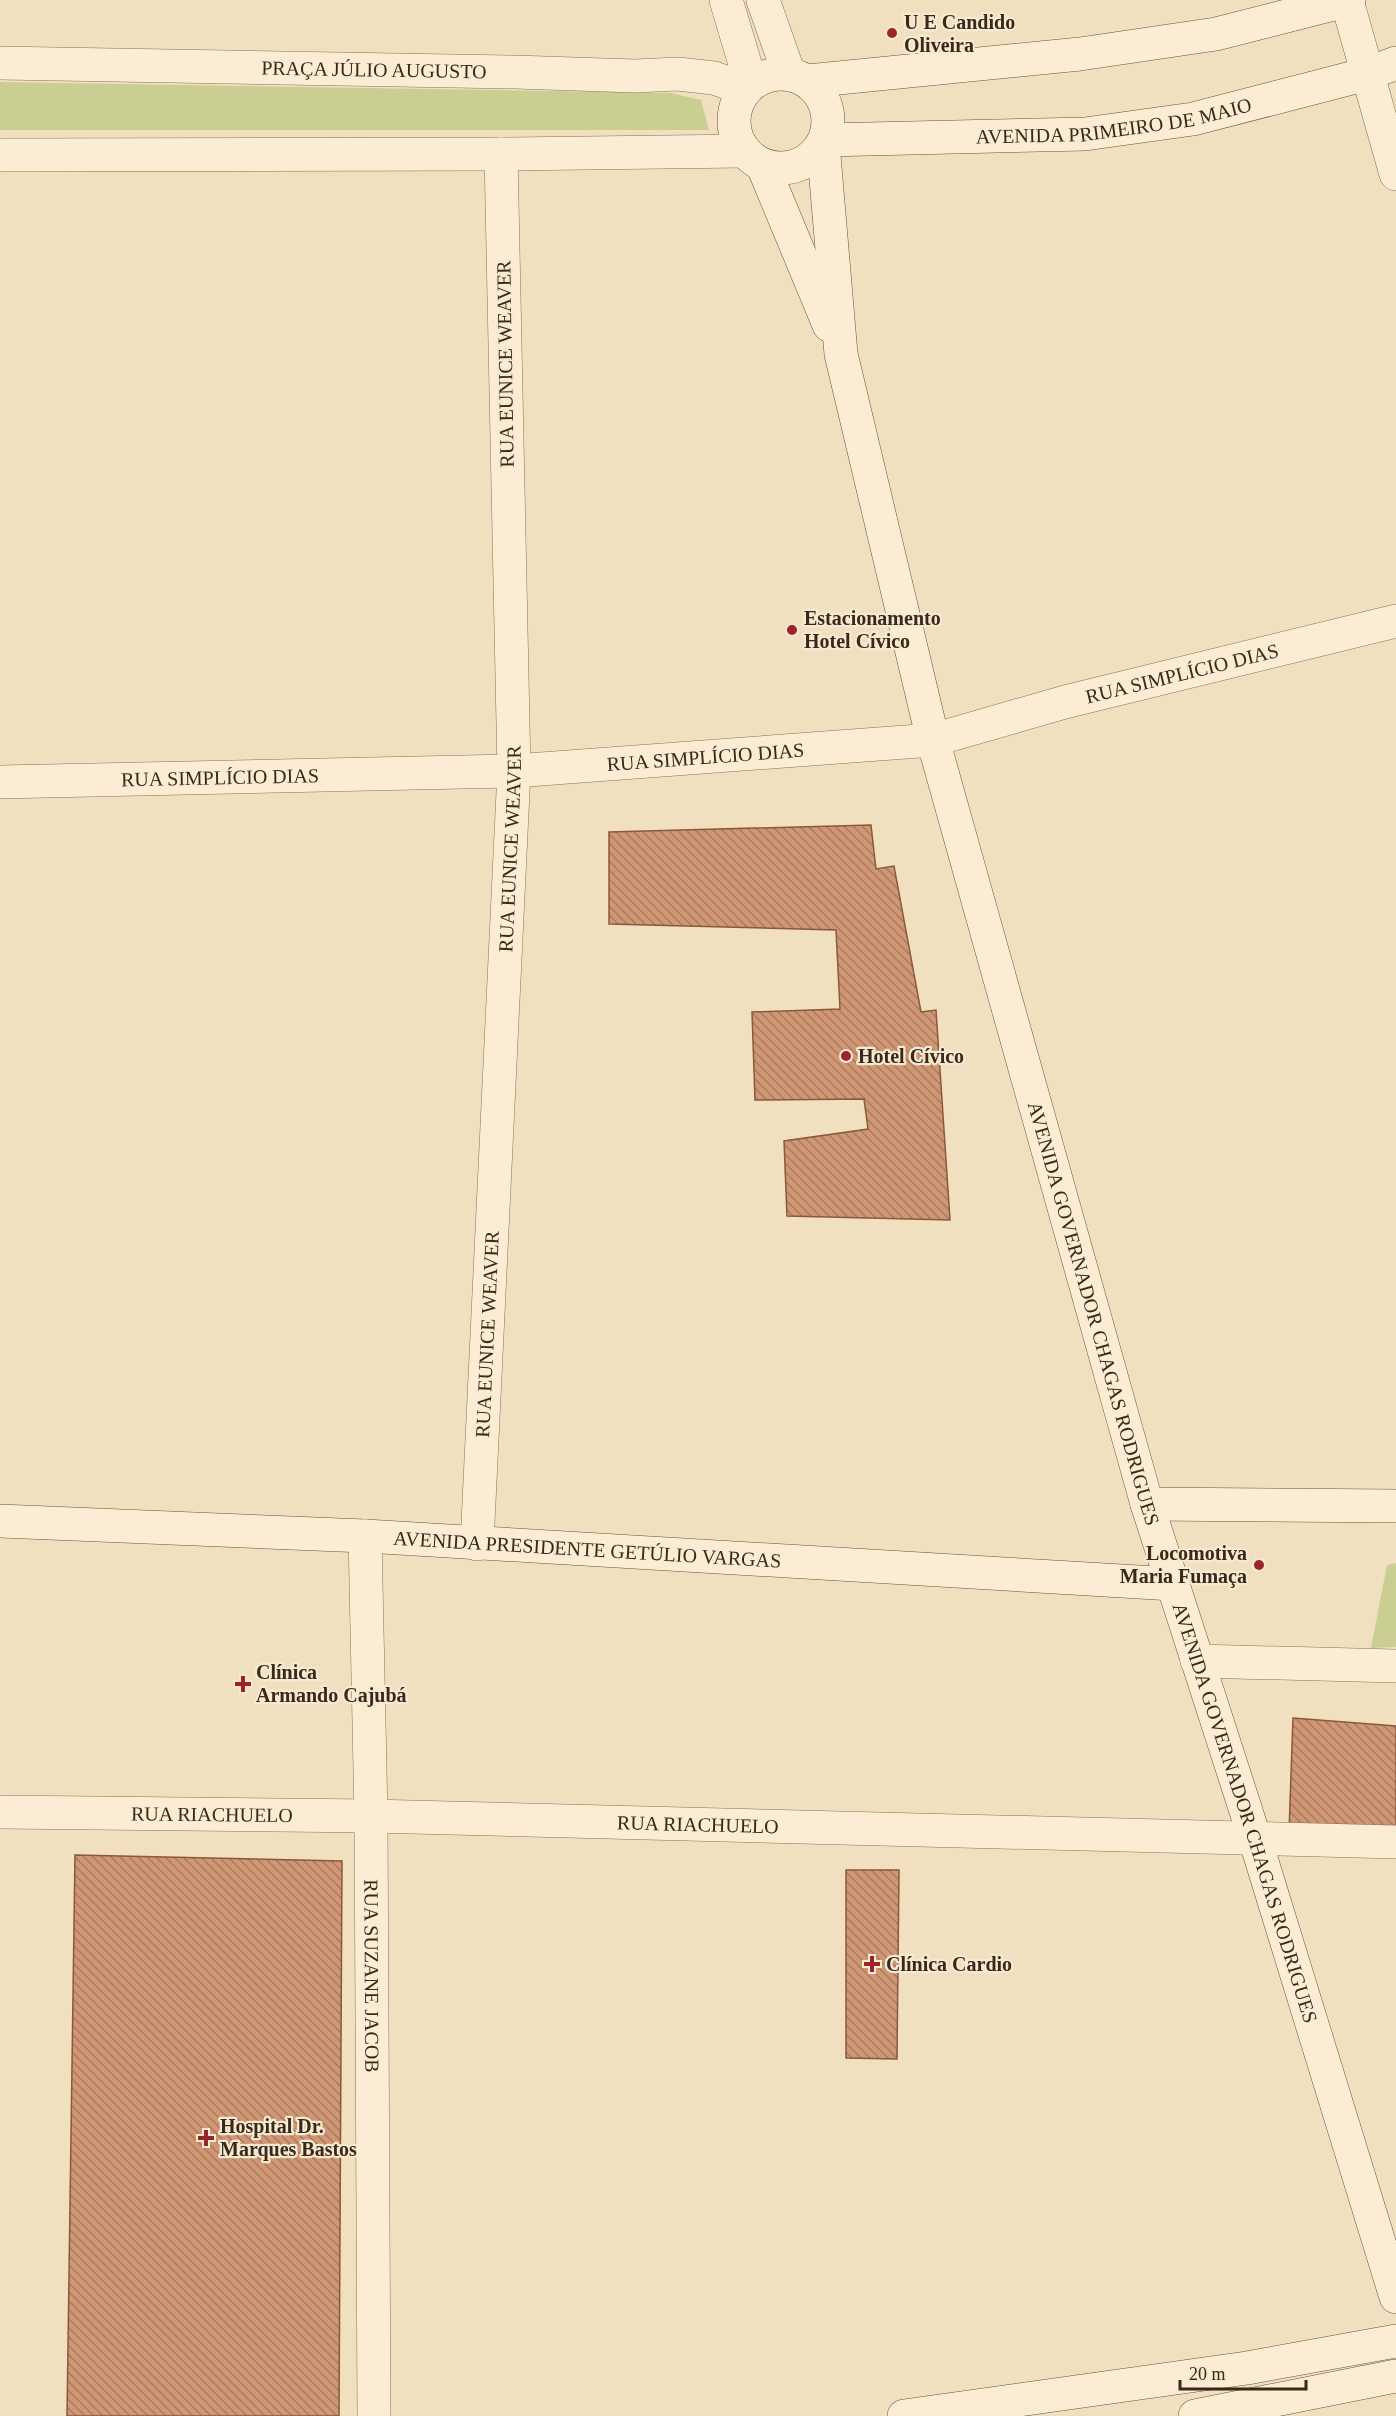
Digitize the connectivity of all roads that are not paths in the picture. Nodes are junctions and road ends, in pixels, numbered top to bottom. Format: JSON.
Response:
{"nodes":[{"id":1,"x":726,"y":0,"type":"edge"},
{"id":2,"x":763,"y":0,"type":"edge"},
{"id":3,"x":1348,"y":0,"type":"edge"},
{"id":4,"x":0,"y":63,"type":"edge"},
{"id":5,"x":1381,"y":68,"type":"edge"},
{"id":6,"x":798,"y":78,"type":"junction"},
{"id":7,"x":748,"y":86,"type":"junction"},
{"id":8,"x":824,"y":142,"type":"junction"},
{"id":9,"x":0,"y":154,"type":"edge"},
{"id":10,"x":501,"y":154,"type":"junction"},
{"id":11,"x":753,"y":158,"type":"junction"},
{"id":12,"x":1396,"y":174,"type":"edge"},
{"id":13,"x":841,"y":354,"type":"junction"},
{"id":14,"x":1396,"y":621,"type":"edge"},
{"id":15,"x":933,"y":740,"type":"junction"},
{"id":16,"x":514,"y":771,"type":"junction"},
{"id":17,"x":0,"y":782,"type":"edge"},
{"id":18,"x":1147,"y":1504,"type":"junction"},
{"id":19,"x":1396,"y":1506,"type":"edge"},
{"id":20,"x":0,"y":1521,"type":"edge"},
{"id":21,"x":365,"y":1536,"type":"junction"},
{"id":22,"x":477,"y":1544,"type":"junction"},
{"id":23,"x":1173,"y":1584,"type":"junction"},
{"id":24,"x":1197,"y":1661,"type":"junction"},
{"id":25,"x":1396,"y":1666,"type":"edge"},
{"id":26,"x":0,"y":1812,"type":"edge"},
{"id":27,"x":370,"y":1816,"type":"junction"},
{"id":28,"x":1255,"y":1839,"type":"junction"},
{"id":29,"x":1396,"y":1842,"type":"edge"},
{"id":30,"x":1396,"y":2296,"type":"edge"},
{"id":31,"x":1396,"y":2341,"type":"edge"},
{"id":32,"x":1396,"y":2376,"type":"edge"},
{"id":33,"x":374,"y":2416,"type":"edge"},
{"id":34,"x":904,"y":2416,"type":"edge"},
{"id":35,"x":1195,"y":2416,"type":"edge"}],
"edges":[{"from":1,"to":7,"type":"street"},
{"from":2,"to":6,"type":"street"},
{"from":3,"to":5,"type":"street"},
{"from":3,"to":6,"type":"street"},
{"from":4,"to":7,"type":"street","name":"PRAÇA JÚLIO AUGUSTO"},
{"from":5,"to":8,"type":"street","name":"AVENIDA PRIMEIRO DE MAIO"},
{"from":5,"to":12,"type":"street"},
{"from":6,"to":7,"type":"street"},
{"from":6,"to":8,"type":"street"},
{"from":7,"to":11,"type":"street"},
{"from":8,"to":11,"type":"street"},
{"from":8,"to":13,"type":"street","name":"AVENIDA GOVERNADOR CHAGAS RODRIGUES"},
{"from":9,"to":10,"type":"street"},
{"from":10,"to":11,"type":"street"},
{"from":10,"to":16,"type":"street","name":"RUA EUNICE WEAVER"},
{"from":11,"to":13,"type":"street","name":"AVENIDA GOVERNADOR CHAGAS RODRIGUES"},
{"from":13,"to":15,"type":"street","name":"AVENIDA GOVERNADOR CHAGAS RODRIGUES"},
{"from":14,"to":15,"type":"street","name":"RUA SIMPLÍCIO DIAS"},
{"from":15,"to":16,"type":"street","name":"RUA SIMPLÍCIO DIAS"},
{"from":15,"to":18,"type":"street","name":"AVENIDA GOVERNADOR CHAGAS RODRIGUES"},
{"from":16,"to":17,"type":"street","name":"RUA SIMPLÍCIO DIAS"},
{"from":16,"to":22,"type":"street","name":"RUA EUNICE WEAVER"},
{"from":18,"to":19,"type":"street"},
{"from":18,"to":23,"type":"street","name":"AVENIDA GOVERNADOR CHAGAS RODRIGUES"},
{"from":20,"to":21,"type":"street","name":"AVENIDA PRESIDENTE GETÚLIO VARGAS"},
{"from":21,"to":22,"type":"street","name":"AVENIDA PRESIDENTE GETÚLIO VARGAS"},
{"from":21,"to":27,"type":"street","name":"RUA SUZANE JACOB"},
{"from":22,"to":23,"type":"street","name":"AVENIDA PRESIDENTE GETÚLIO VARGAS"},
{"from":23,"to":24,"type":"street","name":"AVENIDA GOVERNADOR CHAGAS RODRIGUES"},
{"from":24,"to":25,"type":"street"},
{"from":24,"to":28,"type":"street","name":"AVENIDA GOVERNADOR CHAGAS RODRIGUES"},
{"from":26,"to":27,"type":"street","name":"RUA RIACHUELO"},
{"from":27,"to":28,"type":"street","name":"RUA RIACHUELO"},
{"from":27,"to":33,"type":"street","name":"RUA SUZANE JACOB"},
{"from":28,"to":29,"type":"street","name":"RUA RIACHUELO"},
{"from":28,"to":30,"type":"street","name":"AVENIDA GOVERNADOR CHAGAS RODRIGUES"},
{"from":31,"to":34,"type":"street"},
{"from":32,"to":35,"type":"street"}]}
